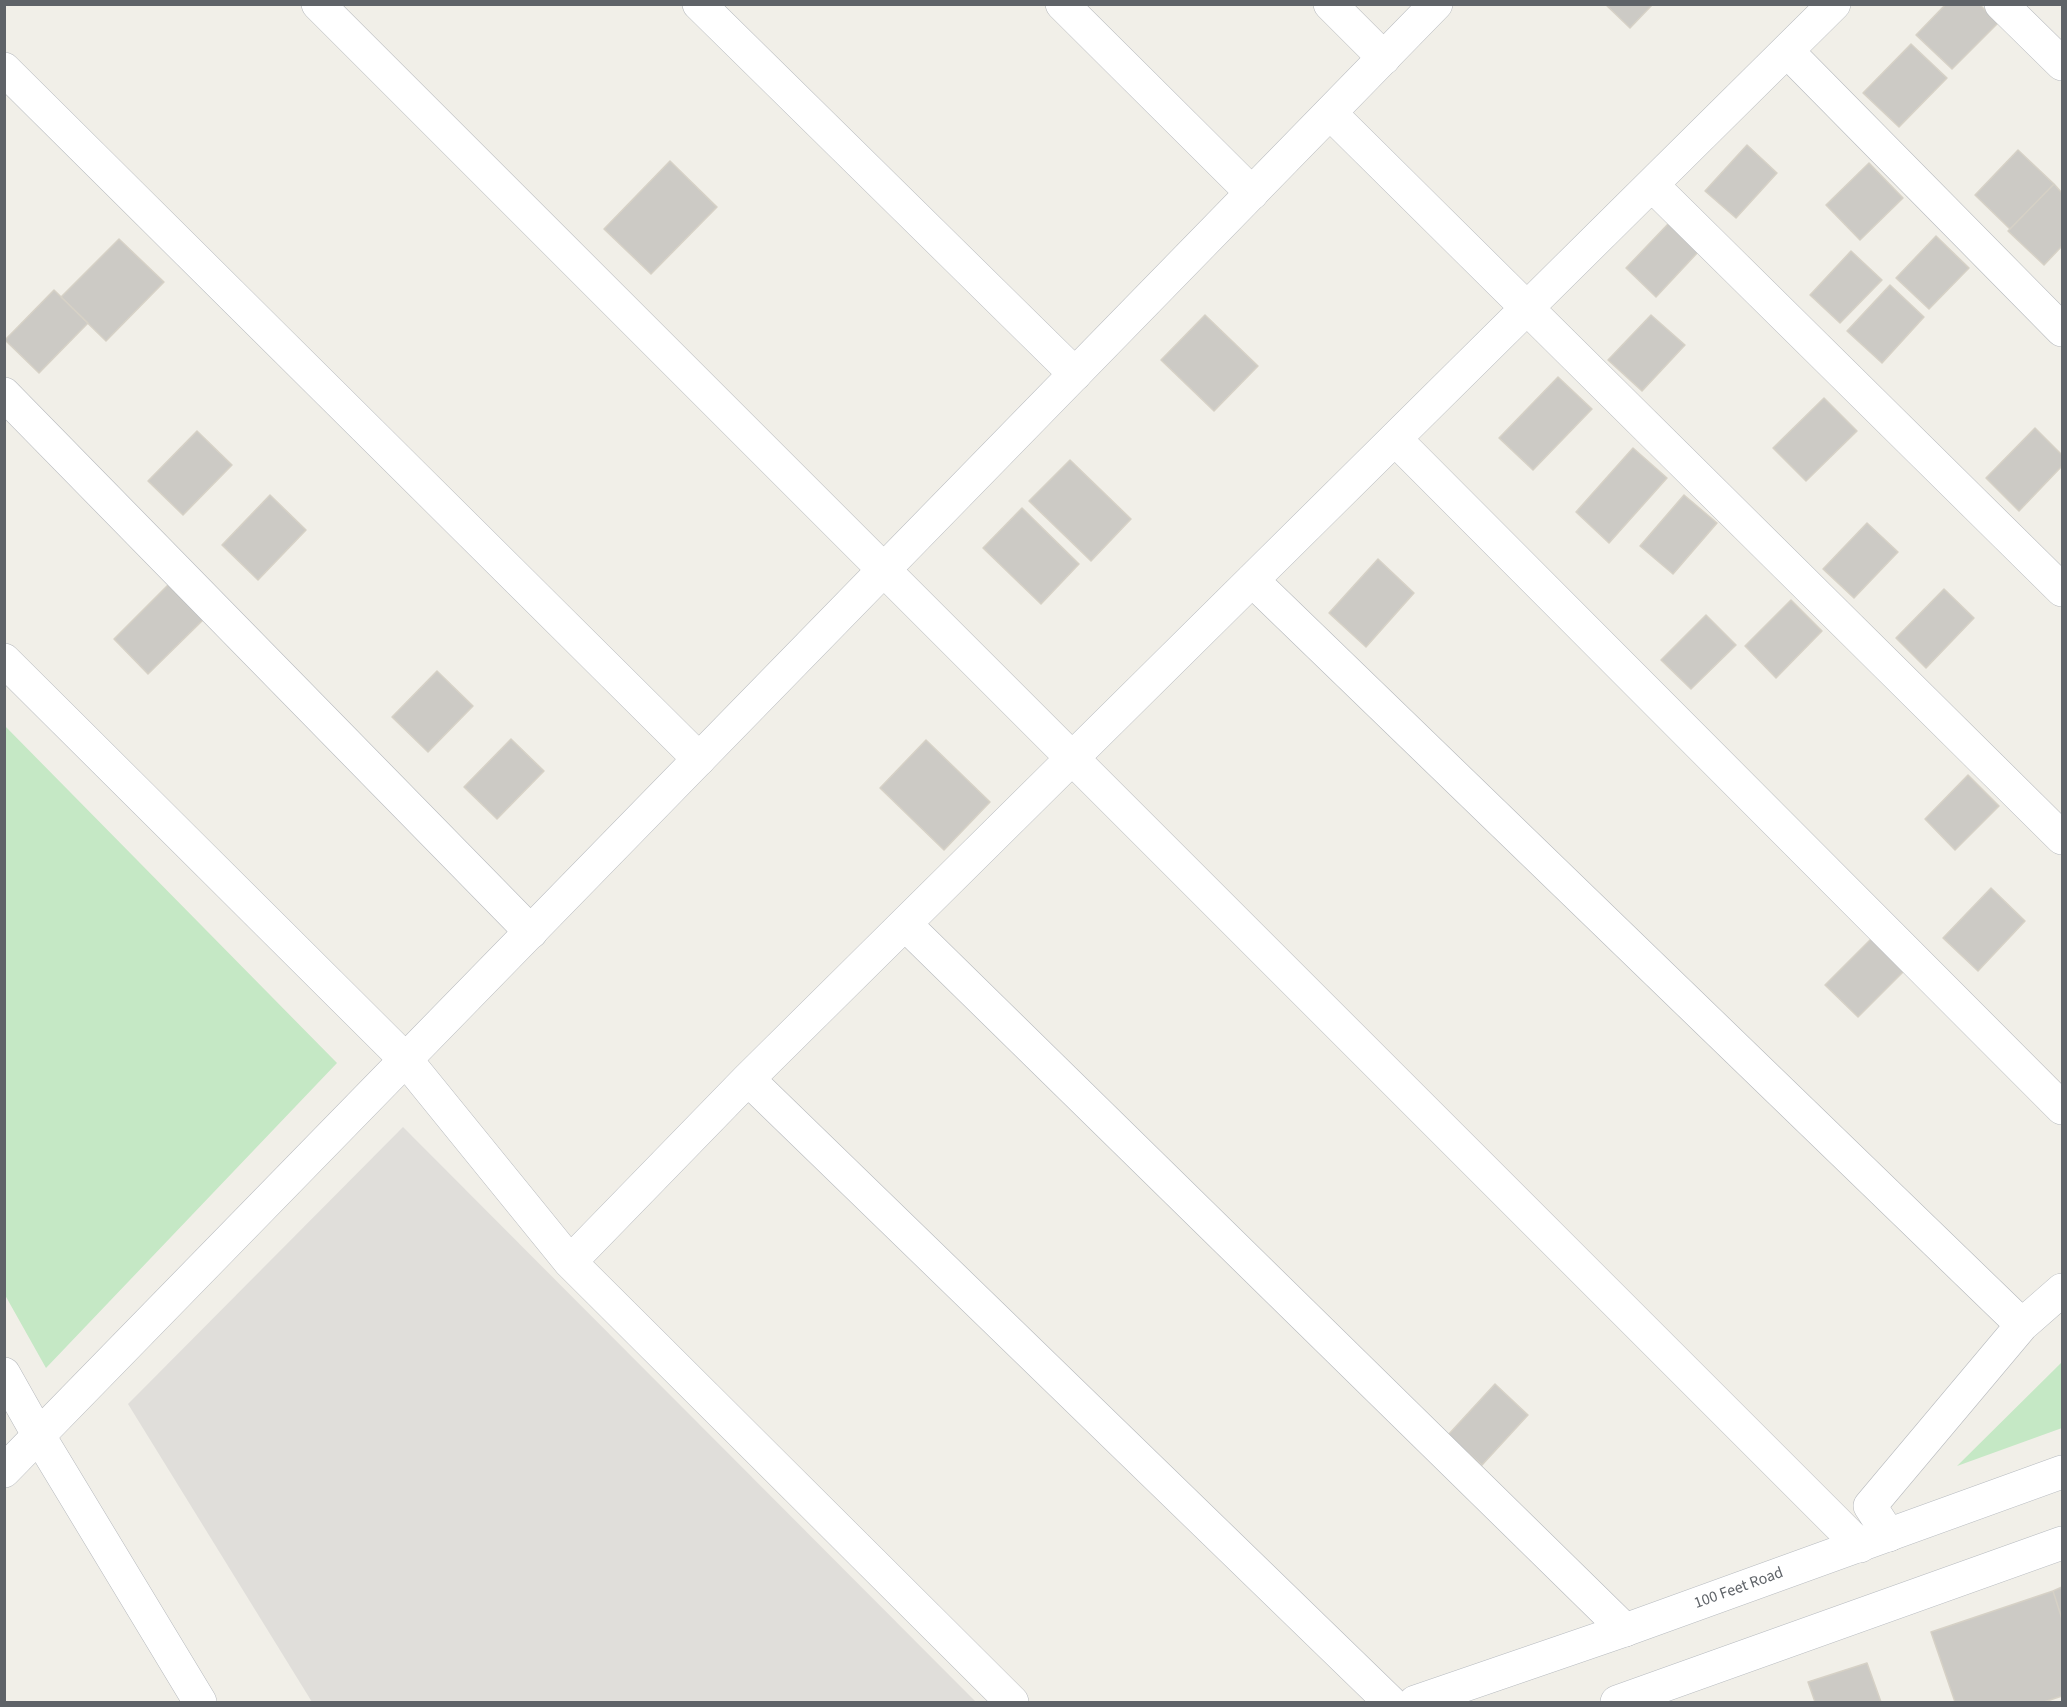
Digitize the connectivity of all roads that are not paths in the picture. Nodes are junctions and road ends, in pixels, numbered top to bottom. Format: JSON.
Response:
{"nodes":[{"id":1,"x":318,"y":4,"type":"edge"},
{"id":2,"x":1062,"y":4,"type":"edge"},
{"id":3,"x":1330,"y":4,"type":"edge"},
{"id":4,"x":1436,"y":4,"type":"edge"},
{"id":5,"x":1834,"y":4,"type":"edge"},
{"id":6,"x":2001,"y":4,"type":"edge"},
{"id":7,"x":719,"y":11,"type":"edge"},
{"id":8,"x":1787,"y":51,"type":"junction"},
{"id":9,"x":1384,"y":58,"type":"junction"},
{"id":10,"x":2062,"y":64,"type":"edge"},
{"id":11,"x":4,"y":69,"type":"edge"},
{"id":12,"x":1330,"y":113,"type":"junction"},
{"id":13,"x":1652,"y":185,"type":"junction"},
{"id":14,"x":1252,"y":193,"type":"junction"},
{"id":15,"x":1527,"y":308,"type":"junction"},
{"id":16,"x":2062,"y":330,"type":"edge"},
{"id":17,"x":1075,"y":374,"type":"junction"},
{"id":18,"x":4,"y":394,"type":"edge"},
{"id":19,"x":1395,"y":439,"type":"junction"},
{"id":20,"x":883,"y":571,"type":"junction"},
{"id":21,"x":1252,"y":580,"type":"junction"},
{"id":22,"x":2062,"y":590,"type":"edge"},
{"id":23,"x":4,"y":660,"type":"edge"},
{"id":24,"x":699,"y":759,"type":"junction"},
{"id":25,"x":1071,"y":759,"type":"junction"},
{"id":26,"x":2062,"y":838,"type":"edge"},
{"id":27,"x":905,"y":924,"type":"junction"},
{"id":28,"x":531,"y":932,"type":"junction"},
{"id":29,"x":406,"y":1060,"type":"junction"},
{"id":30,"x":748,"y":1079,"type":"junction"},
{"id":31,"x":2062,"y":1108,"type":"edge"},
{"id":32,"x":570,"y":1262,"type":"junction"},
{"id":33,"x":2062,"y":1290,"type":"edge"},
{"id":34,"x":2022,"y":1325,"type":"junction"},
{"id":35,"x":4,"y":1374,"type":"edge"},
{"id":36,"x":39,"y":1436,"type":"junction"},
{"id":37,"x":4,"y":1471,"type":"edge"},
{"id":38,"x":2062,"y":1472,"type":"edge"},
{"id":39,"x":1875,"y":1540,"type":"junction"},
{"id":40,"x":2062,"y":1543,"type":"edge"},
{"id":41,"x":1625,"y":1630,"type":"junction"},
{"id":42,"x":200,"y":1702,"type":"edge"},
{"id":43,"x":1012,"y":1702,"type":"edge"},
{"id":44,"x":1390,"y":1702,"type":"edge"},
{"id":45,"x":1415,"y":1702,"type":"edge"},
{"id":46,"x":1617,"y":1702,"type":"edge"}],
"edges":[{"from":1,"to":20,"type":"street"},
{"from":2,"to":14,"type":"street"},
{"from":3,"to":9,"type":"street"},
{"from":4,"to":9,"type":"street"},
{"from":5,"to":8,"type":"street"},
{"from":6,"to":10,"type":"street"},
{"from":7,"to":17,"type":"street"},
{"from":8,"to":13,"type":"street"},
{"from":8,"to":16,"type":"street"},
{"from":9,"to":12,"type":"street"},
{"from":11,"to":24,"type":"street"},
{"from":12,"to":14,"type":"street"},
{"from":12,"to":15,"type":"street"},
{"from":13,"to":15,"type":"street"},
{"from":13,"to":22,"type":"street"},
{"from":14,"to":17,"type":"street"},
{"from":15,"to":19,"type":"street"},
{"from":15,"to":26,"type":"street"},
{"from":17,"to":20,"type":"street"},
{"from":18,"to":28,"type":"street"},
{"from":19,"to":21,"type":"street"},
{"from":19,"to":31,"type":"street"},
{"from":20,"to":24,"type":"street"},
{"from":20,"to":25,"type":"street"},
{"from":21,"to":25,"type":"street"},
{"from":21,"to":34,"type":"street"},
{"from":23,"to":29,"type":"street"},
{"from":24,"to":28,"type":"street"},
{"from":25,"to":27,"type":"street"},
{"from":25,"to":39,"type":"street"},
{"from":27,"to":30,"type":"street"},
{"from":27,"to":41,"type":"street"},
{"from":28,"to":29,"type":"street"},
{"from":29,"to":32,"type":"street"},
{"from":29,"to":36,"type":"street"},
{"from":30,"to":32,"type":"street"},
{"from":30,"to":44,"type":"street"},
{"from":32,"to":43,"type":"street"},
{"from":33,"to":34,"type":"street"},
{"from":34,"to":39,"type":"street"},
{"from":35,"to":36,"type":"street"},
{"from":36,"to":37,"type":"street"},
{"from":36,"to":42,"type":"street"},
{"from":38,"to":39,"type":"street","name":"100 Feet Road"},
{"from":39,"to":41,"type":"street","name":"100 Feet Road"},
{"from":40,"to":46,"type":"street"},
{"from":41,"to":45,"type":"street","name":"100 Feet Road"}]}
